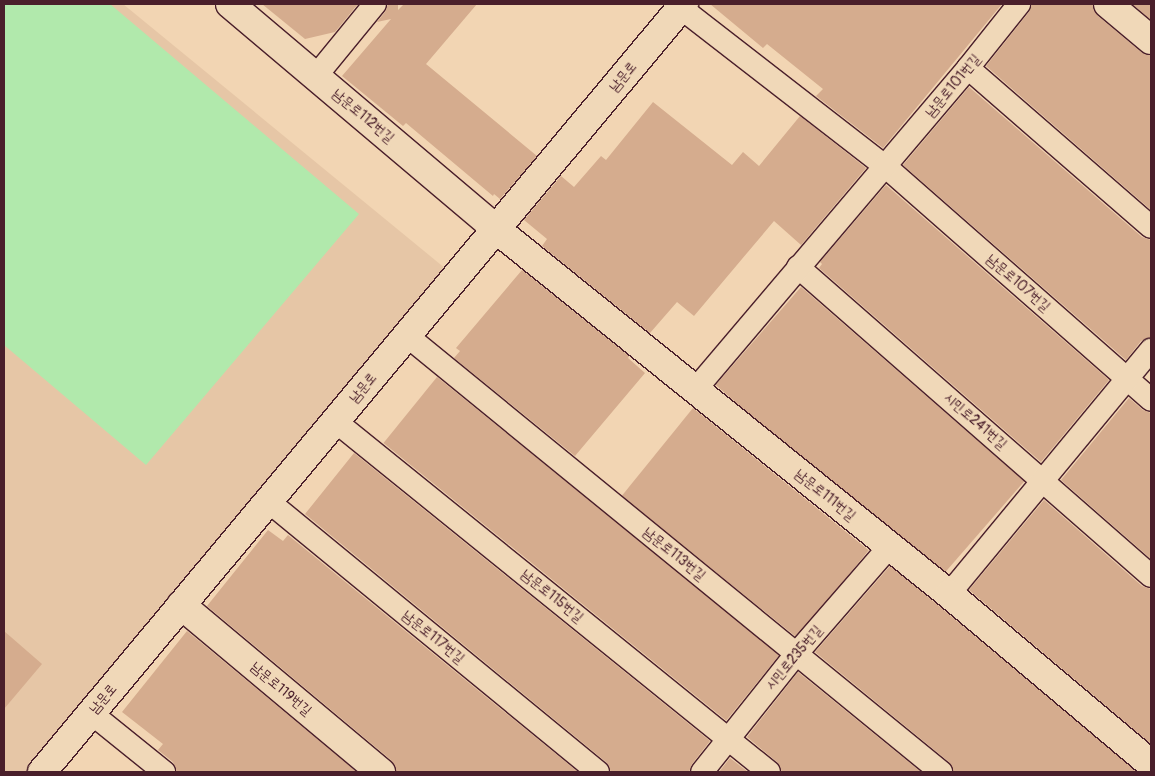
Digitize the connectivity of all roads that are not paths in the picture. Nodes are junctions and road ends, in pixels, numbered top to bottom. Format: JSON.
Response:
{"nodes":[{"id":1,"x":230,"y":4,"type":"edge"},
{"id":2,"x":375,"y":4,"type":"edge"},
{"id":3,"x":1019,"y":4,"type":"edge"},
{"id":4,"x":1108,"y":4,"type":"edge"},
{"id":5,"x":682,"y":6,"type":"edge"},
{"id":6,"x":1151,"y":40,"type":"edge"},
{"id":7,"x":968,"y":68,"type":"junction"},
{"id":8,"x":316,"y":76,"type":"junction"},
{"id":9,"x":885,"y":166,"type":"junction"},
{"id":10,"x":496,"y":228,"type":"junction"},
{"id":11,"x":1151,"y":228,"type":"edge"},
{"id":12,"x":798,"y":267,"type":"junction"},
{"id":13,"x":406,"y":336,"type":"junction"},
{"id":14,"x":1151,"y":350,"type":"edge"},
{"id":15,"x":1127,"y":379,"type":"junction"},
{"id":16,"x":695,"y":390,"type":"junction"},
{"id":17,"x":1151,"y":400,"type":"edge"},
{"id":18,"x":335,"y":421,"type":"junction"},
{"id":19,"x":1043,"y":480,"type":"junction"},
{"id":20,"x":268,"y":501,"type":"junction"},
{"id":21,"x":889,"y":547,"type":"junction"},
{"id":22,"x":1151,"y":576,"type":"edge"},
{"id":23,"x":948,"y":594,"type":"junction"},
{"id":24,"x":181,"y":605,"type":"junction"},
{"id":25,"x":797,"y":653,"type":"junction"},
{"id":26,"x":91,"y":713,"type":"junction"},
{"id":27,"x":728,"y":739,"type":"junction"},
{"id":28,"x":1151,"y":764,"type":"edge"},
{"id":29,"x":42,"y":772,"type":"edge"},
{"id":30,"x":164,"y":772,"type":"edge"},
{"id":31,"x":381,"y":772,"type":"edge"},
{"id":32,"x":598,"y":772,"type":"edge"},
{"id":33,"x":702,"y":772,"type":"edge"},
{"id":34,"x":769,"y":772,"type":"edge"},
{"id":35,"x":941,"y":772,"type":"edge"}],
"edges":[{"from":1,"to":8,"type":"street","name":"남문로112번길"},
{"from":2,"to":8,"type":"lane"},
{"from":3,"to":7,"type":"lane","name":"남문로101번길"},
{"from":4,"to":6,"type":"street"},
{"from":5,"to":9,"type":"lane","name":"남문로107번길"},
{"from":5,"to":10,"type":"street","name":"남문로"},
{"from":7,"to":9,"type":"lane","name":"남문로101번길"},
{"from":7,"to":11,"type":"lane"},
{"from":8,"to":10,"type":"street","name":"남문로112번길"},
{"from":9,"to":12,"type":"lane"},
{"from":9,"to":15,"type":"lane","name":"남문로107번길"},
{"from":10,"to":13,"type":"street","name":"남문로"},
{"from":10,"to":16,"type":"street","name":"남문로111번길"},
{"from":12,"to":16,"type":"lane"},
{"from":12,"to":19,"type":"lane","name":"시민로241번길"},
{"from":13,"to":18,"type":"street","name":"남문로"},
{"from":13,"to":25,"type":"lane","name":"남문로113번길"},
{"from":14,"to":15,"type":"lane"},
{"from":15,"to":17,"type":"lane","name":"남문로107번길"},
{"from":15,"to":19,"type":"lane"},
{"from":16,"to":21,"type":"street","name":"남문로111번길"},
{"from":18,"to":20,"type":"street","name":"남문로"},
{"from":18,"to":27,"type":"lane","name":"남문로115번길"},
{"from":19,"to":22,"type":"lane","name":"시민로241번길"},
{"from":19,"to":23,"type":"lane"},
{"from":20,"to":24,"type":"street","name":"남문로"},
{"from":20,"to":32,"type":"lane","name":"남문로117번길"},
{"from":21,"to":23,"type":"street","name":"남문로111번길"},
{"from":21,"to":25,"type":"lane","name":"시민로235번길"},
{"from":23,"to":28,"type":"street","name":"남문로111번길"},
{"from":24,"to":26,"type":"street","name":"남문로"},
{"from":24,"to":31,"type":"street","name":"남문로119번길"},
{"from":25,"to":27,"type":"lane","name":"시민로235번길"},
{"from":25,"to":35,"type":"lane","name":"남문로113번길"},
{"from":26,"to":29,"type":"street","name":"남문로"},
{"from":26,"to":30,"type":"lane"},
{"from":27,"to":33,"type":"lane","name":"시민로235번길"},
{"from":27,"to":34,"type":"lane","name":"남문로115번길"}]}
